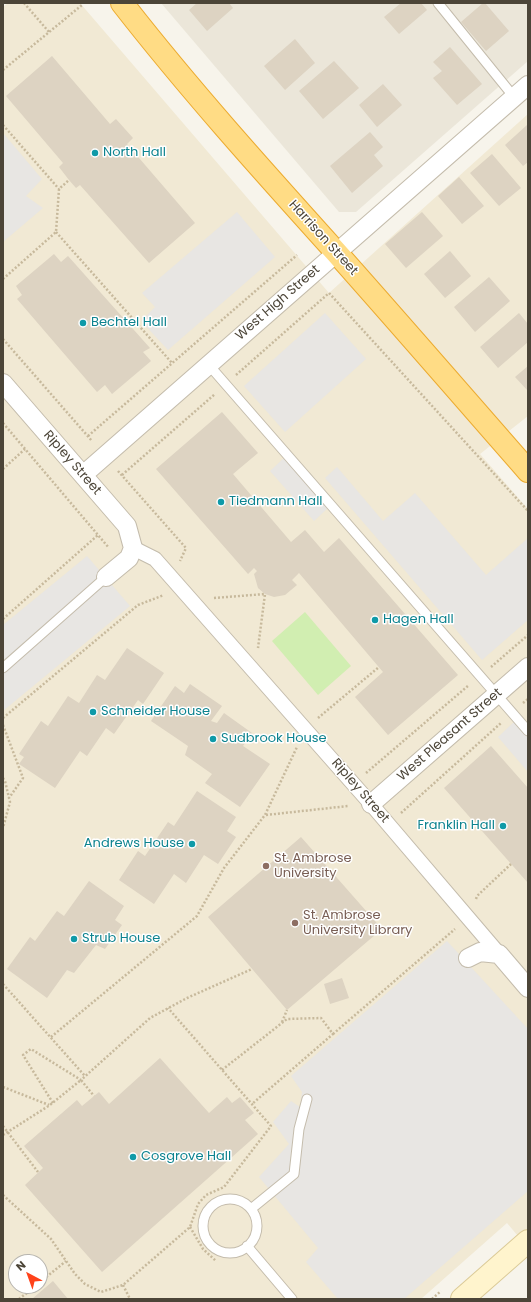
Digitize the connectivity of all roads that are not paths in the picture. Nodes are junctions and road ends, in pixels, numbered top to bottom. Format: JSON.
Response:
{"nodes":[{"id":1,"x":122,"y":3,"type":"edge"},
{"id":2,"x":438,"y":3,"type":"edge"},
{"id":3,"x":528,"y":85,"type":"edge"},
{"id":4,"x":514,"y":97,"type":"junction"},
{"id":5,"x":336,"y":252,"type":"junction"},
{"id":6,"x":208,"y":364,"type":"junction"},
{"id":7,"x":3,"y":383,"type":"edge"},
{"id":8,"x":528,"y":471,"type":"edge"},
{"id":9,"x":83,"y":475,"type":"junction"},
{"id":10,"x":133,"y":548,"type":"junction"},
{"id":11,"x":106,"y":577,"type":"joint"},
{"id":12,"x":528,"y":667,"type":"edge"},
{"id":13,"x":3,"y":668,"type":"edge"},
{"id":14,"x":497,"y":694,"type":"junction"},
{"id":15,"x":528,"y":731,"type":"edge"},
{"id":16,"x":371,"y":804,"type":"junction"},
{"id":17,"x":499,"y":954,"type":"junction"},
{"id":18,"x":468,"y":958,"type":"dead end"},
{"id":19,"x":528,"y":988,"type":"edge"},
{"id":20,"x":307,"y":1099,"type":"dead end"},
{"id":21,"x":251,"y":1209,"type":"junction"},
{"id":22,"x":528,"y":1241,"type":"edge"},
{"id":23,"x":247,"y":1246,"type":"junction"},
{"id":24,"x":292,"y":1299,"type":"edge"},
{"id":25,"x":462,"y":1299,"type":"edge"}],
"edges":[{"from":1,"to":5,"type":"highway","name":"Harrison Street"},
{"from":2,"to":4,"type":"lane"},
{"from":3,"to":4,"type":"street","name":"West High Street"},
{"from":4,"to":5,"type":"street","name":"West High Street"},
{"from":5,"to":6,"type":"street","name":"West High Street"},
{"from":5,"to":8,"type":"highway","name":"Harrison Street"},
{"from":6,"to":9,"type":"street","name":"West High Street"},
{"from":6,"to":14,"type":"lane"},
{"from":7,"to":9,"type":"street","name":"Ripley Street"},
{"from":9,"to":10,"type":"street","name":"Ripley Street"},
{"from":10,"to":11,"type":"street"},
{"from":10,"to":16,"type":"street","name":"Ripley Street"},
{"from":11,"to":13,"type":"lane"},
{"from":12,"to":14,"type":"street","name":"West Pleasant Street"},
{"from":14,"to":15,"type":"lane"},
{"from":14,"to":16,"type":"street","name":"West Pleasant Street"},
{"from":16,"to":17,"type":"street","name":"Ripley Street"},
{"from":17,"to":18,"type":"street"},
{"from":17,"to":19,"type":"street","name":"Ripley Street"},
{"from":20,"to":21,"type":"lane"},
{"from":21,"to":23,"type":"lane"},
{"from":21,"to":23,"type":"lane"},
{"from":22,"to":25,"type":"main road"},
{"from":23,"to":24,"type":"lane"}]}
